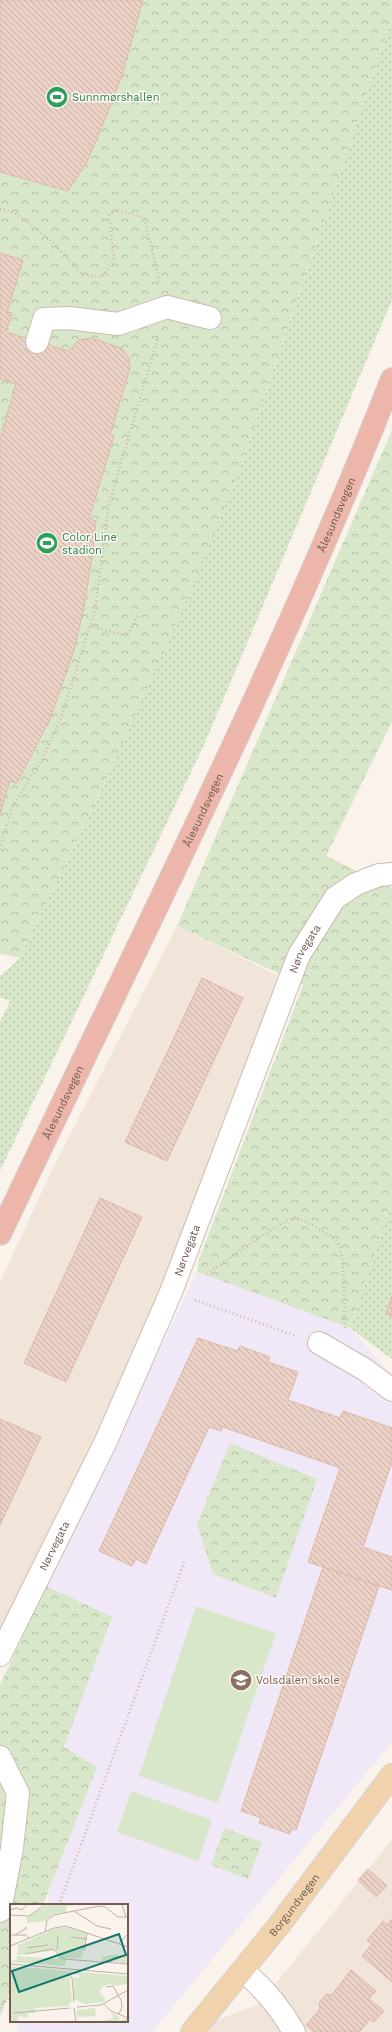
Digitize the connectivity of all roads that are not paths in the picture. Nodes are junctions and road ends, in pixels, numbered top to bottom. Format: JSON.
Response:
{"nodes":[{"id":1,"x":210,"y":318,"type":"dead end"},
{"id":2,"x":37,"y":342,"type":"dead end"},
{"id":3,"x":392,"y":379,"type":"edge"},
{"id":4,"x":392,"y":874,"type":"edge"},
{"id":5,"x":0,"y":1234,"type":"edge"},
{"id":6,"x":319,"y":1343,"type":"dead end"},
{"id":7,"x":392,"y":1390,"type":"edge"},
{"id":8,"x":0,"y":1655,"type":"edge"},
{"id":9,"x":0,"y":1757,"type":"edge"},
{"id":10,"x":392,"y":1775,"type":"edge"},
{"id":11,"x":0,"y":1911,"type":"edge"},
{"id":12,"x":242,"y":1971,"type":"junction"},
{"id":13,"x":192,"y":2032,"type":"edge"},
{"id":14,"x":294,"y":2032,"type":"edge"}],
"edges":[{"from":1,"to":2,"type":"street"},
{"from":3,"to":5,"type":"highway","name":"Ålesundsvegen"},
{"from":4,"to":8,"type":"street","name":"Nørvegata"},
{"from":6,"to":7,"type":"street"},
{"from":9,"to":11,"type":"street"},
{"from":10,"to":12,"type":"main road","name":"Borgundvegen"},
{"from":12,"to":13,"type":"main road","name":"Borgundvegen"},
{"from":12,"to":14,"type":"street"}]}
